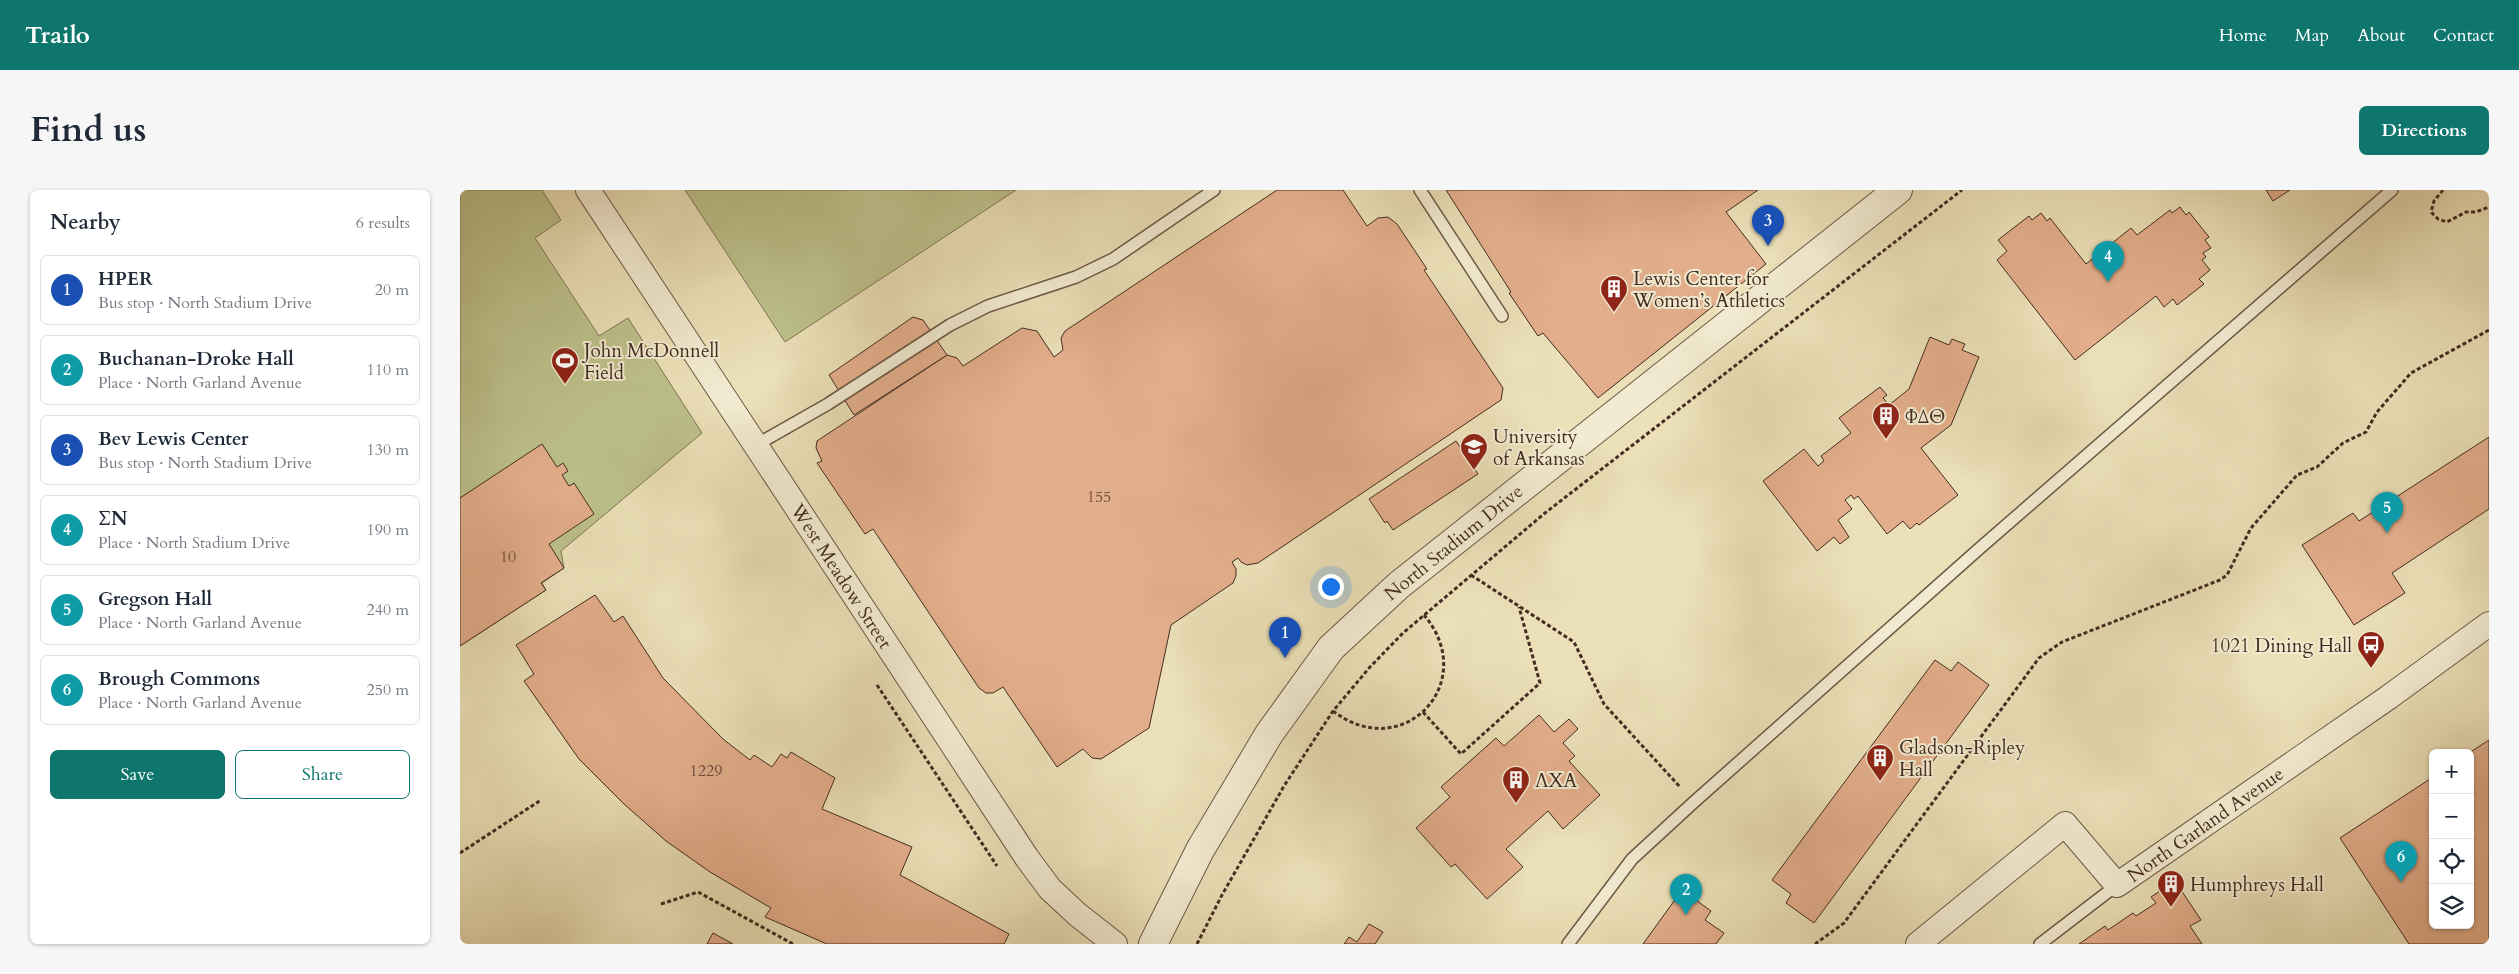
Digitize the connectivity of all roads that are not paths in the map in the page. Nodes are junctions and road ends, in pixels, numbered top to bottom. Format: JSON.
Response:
{"nodes":[{"id":1,"x":588,"y":190,"type":"edge"},
{"id":2,"x":1214,"y":190,"type":"edge"},
{"id":3,"x":1420,"y":190,"type":"edge"},
{"id":4,"x":1898,"y":190,"type":"edge"},
{"id":5,"x":2392,"y":190,"type":"edge"},
{"id":6,"x":1502,"y":316,"type":"dead end"},
{"id":7,"x":756,"y":445,"type":"junction"},
{"id":8,"x":2489,"y":624,"type":"edge"},
{"id":9,"x":2117,"y":885,"type":"junction"},
{"id":10,"x":1115,"y":944,"type":"edge"},
{"id":11,"x":1153,"y":944,"type":"edge"},
{"id":12,"x":1568,"y":944,"type":"edge"},
{"id":13,"x":1918,"y":944,"type":"edge"},
{"id":14,"x":2040,"y":944,"type":"edge"}],
"edges":[{"from":1,"to":7,"type":"street","name":"West Meadow Street"},
{"from":2,"to":7,"type":"lane"},
{"from":3,"to":6,"type":"lane"},
{"from":4,"to":11,"type":"street","name":"North Stadium Drive"},
{"from":5,"to":12,"type":"lane"},
{"from":7,"to":10,"type":"street","name":"West Meadow Street"},
{"from":8,"to":9,"type":"street","name":"North Garland Avenue"},
{"from":9,"to":13,"type":"street","name":"North Garland Avenue"},
{"from":9,"to":14,"type":"lane"}]}
